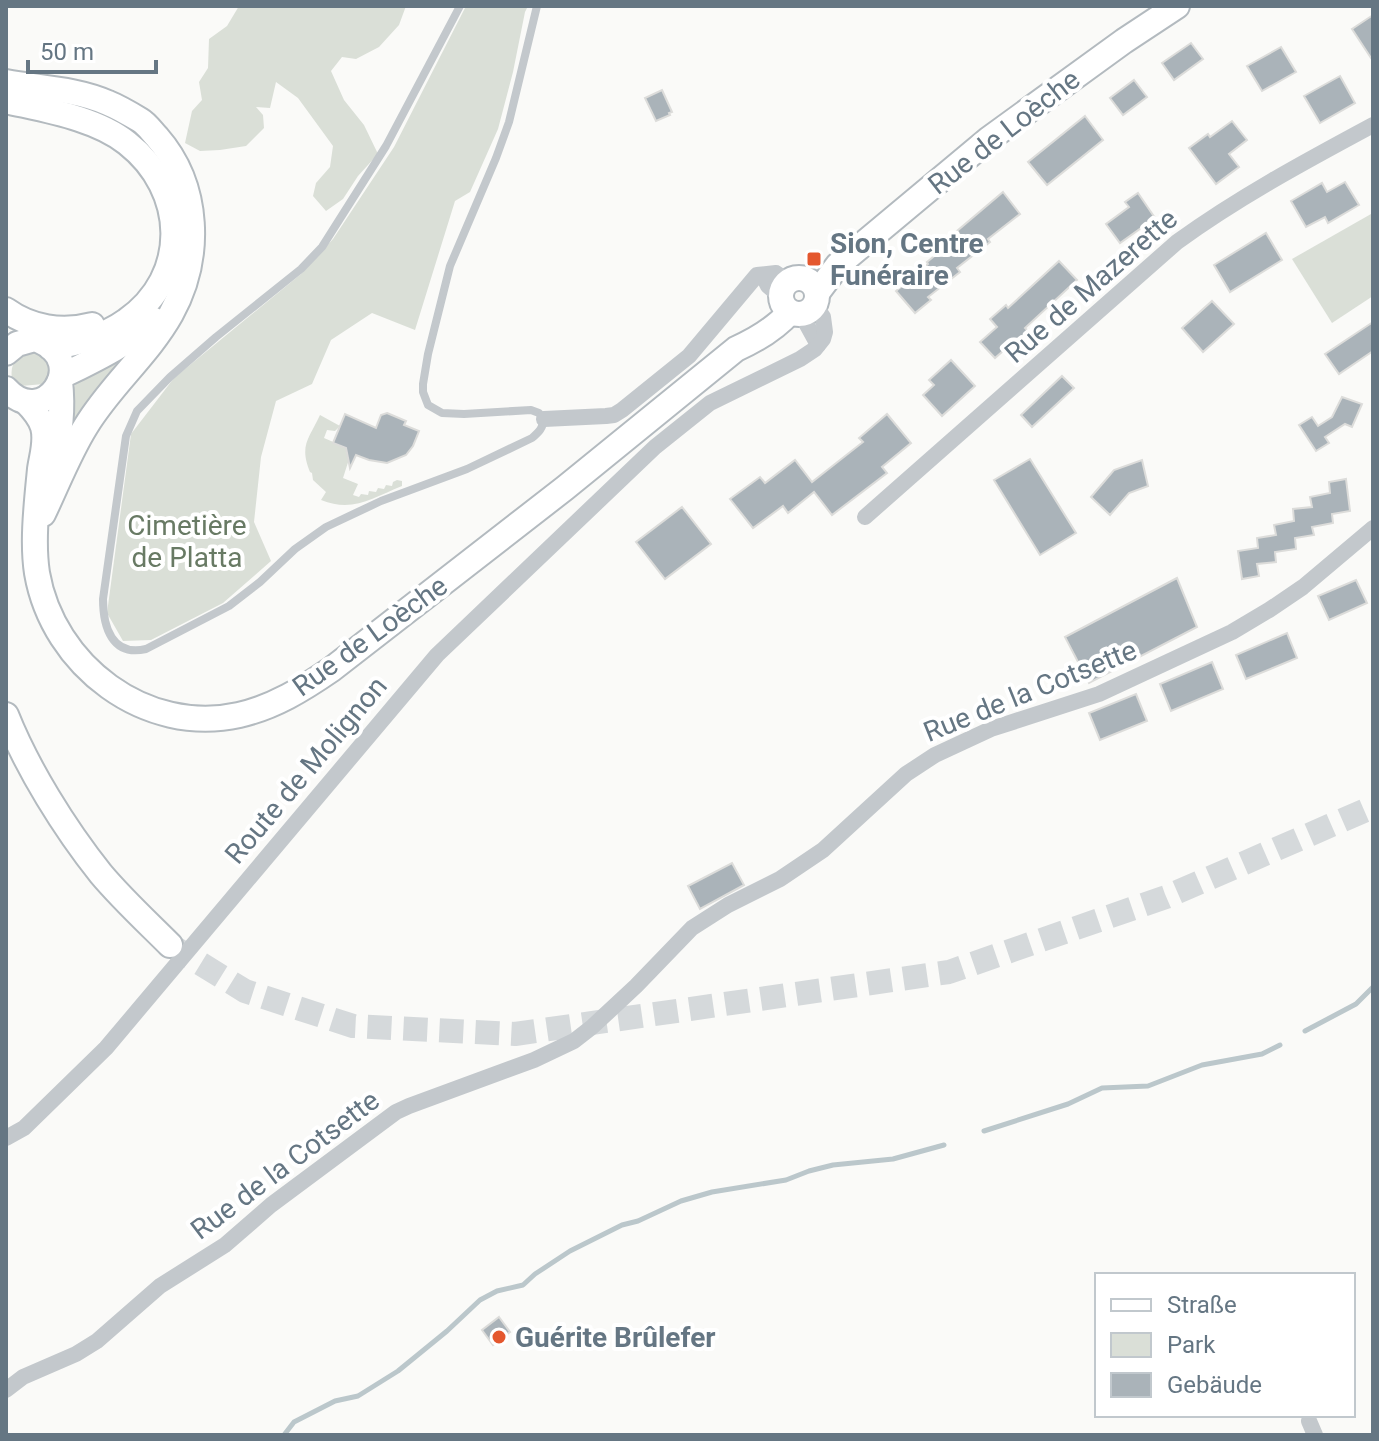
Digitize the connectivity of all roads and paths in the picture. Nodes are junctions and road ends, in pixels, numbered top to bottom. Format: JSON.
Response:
{"nodes":[{"id":1,"x":460,"y":6,"type":"edge"},
{"id":2,"x":537,"y":6,"type":"edge"},
{"id":3,"x":1177,"y":6,"type":"edge"},
{"id":4,"x":7,"y":89,"type":"edge"},
{"id":5,"x":1373,"y":125,"type":"edge"},
{"id":6,"x":169,"y":262,"type":"junction"},
{"id":7,"x":179,"y":297,"type":"junction"},
{"id":8,"x":798,"y":298,"type":"junction"},
{"id":9,"x":6,"y":310,"type":"edge"},
{"id":10,"x":6,"y":324,"type":"edge"},
{"id":11,"x":41,"y":344,"type":"junction"},
{"id":12,"x":6,"y":353,"type":"edge"},
{"id":13,"x":61,"y":379,"type":"junction"},
{"id":14,"x":14,"y":399,"type":"edge"},
{"id":15,"x":544,"y":419,"type":"junction"},
{"id":16,"x":39,"y":490,"type":"junction"},
{"id":17,"x":865,"y":517,"type":"dead end"},
{"id":18,"x":36,"y":527,"type":"junction"},
{"id":19,"x":1373,"y":528,"type":"edge"},
{"id":20,"x":6,"y":715,"type":"edge"},
{"id":21,"x":170,"y":945,"type":"tunnel mouth"},
{"id":22,"x":6,"y":1138,"type":"edge"},
{"id":23,"x":6,"y":1390,"type":"edge"}],
"edges":[{"from":1,"to":15,"type":"lane"},
{"from":2,"to":15,"type":"lane"},
{"from":3,"to":8,"type":"street","name":"Rue de Loèche"},
{"from":4,"to":6,"type":"street"},
{"from":4,"to":7,"type":"street"},
{"from":5,"to":17,"type":"street","name":"Rue de Mazerette"},
{"from":6,"to":9,"type":"street"},
{"from":6,"to":11,"type":"street"},
{"from":7,"to":13,"type":"street"},
{"from":7,"to":18,"type":"street"},
{"from":8,"to":15,"type":"street"},
{"from":8,"to":18,"type":"street","name":"Rue de Loèche"},
{"from":8,"to":22,"type":"street","name":"Route de Molignon"},
{"from":10,"to":11,"type":"street"},
{"from":11,"to":12,"type":"street"},
{"from":11,"to":13,"type":"street"},
{"from":13,"to":14,"type":"street"},
{"from":13,"to":16,"type":"street","name":"Rue de Loèche"},
{"from":14,"to":16,"type":"street","name":"Rue de Loèche"},
{"from":16,"to":18,"type":"street","name":"Rue de Loèche"},
{"from":19,"to":23,"type":"street","name":"Rue de la Cotsette"},
{"from":20,"to":21,"type":"street"}]}
